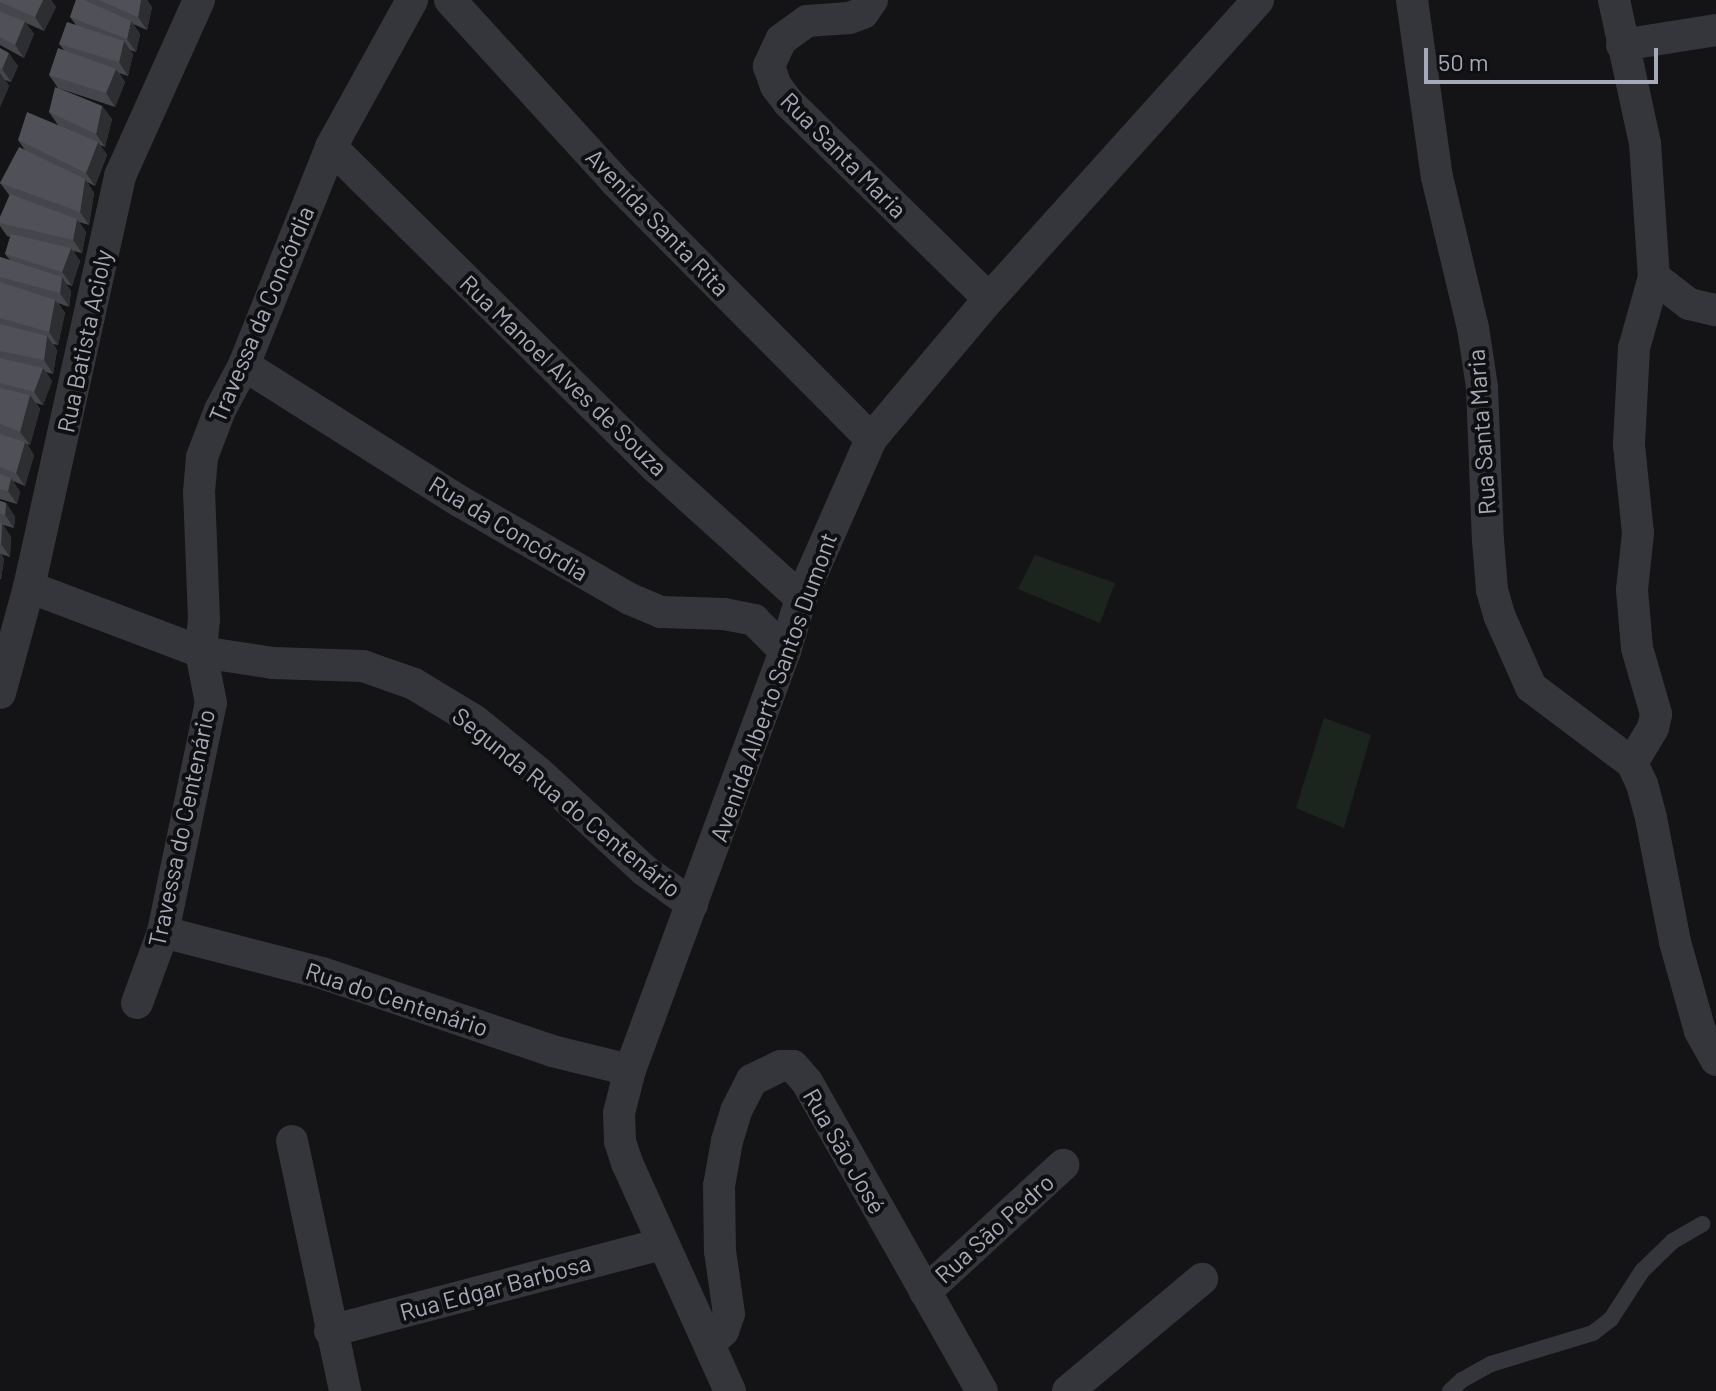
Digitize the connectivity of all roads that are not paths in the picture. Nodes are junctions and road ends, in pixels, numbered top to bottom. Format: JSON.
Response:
{"nodes":[{"id":1,"x":199,"y":0,"type":"edge"},
{"id":2,"x":412,"y":0,"type":"edge"},
{"id":3,"x":450,"y":0,"type":"edge"},
{"id":4,"x":872,"y":0,"type":"edge"},
{"id":5,"x":1258,"y":0,"type":"edge"},
{"id":6,"x":1412,"y":0,"type":"edge"},
{"id":7,"x":1614,"y":0,"type":"edge"},
{"id":8,"x":1716,"y":30,"type":"edge"},
{"id":9,"x":1622,"y":45,"type":"junction"},
{"id":10,"x":331,"y":147,"type":"junction"},
{"id":11,"x":1654,"y":277,"type":"junction"},
{"id":12,"x":989,"y":299,"type":"junction"},
{"id":13,"x":1716,"y":310,"type":"edge"},
{"id":14,"x":244,"y":365,"type":"junction"},
{"id":15,"x":871,"y":439,"type":"junction"},
{"id":16,"x":29,"y":587,"type":"junction"},
{"id":17,"x":801,"y":598,"type":"junction"},
{"id":18,"x":785,"y":651,"type":"junction"},
{"id":19,"x":201,"y":652,"type":"junction"},
{"id":20,"x":0,"y":693,"type":"edge"},
{"id":21,"x":1632,"y":763,"type":"junction"},
{"id":22,"x":692,"y":904,"type":"junction"},
{"id":23,"x":163,"y":932,"type":"junction"},
{"id":24,"x":137,"y":1003,"type":"dead end"},
{"id":25,"x":1716,"y":1060,"type":"edge"},
{"id":26,"x":630,"y":1070,"type":"junction"},
{"id":27,"x":292,"y":1141,"type":"dead end"},
{"id":28,"x":1063,"y":1165,"type":"dead end"},
{"id":29,"x":1703,"y":1224,"type":"dead end"},
{"id":30,"x":661,"y":1244,"type":"junction"},
{"id":31,"x":1202,"y":1279,"type":"dead end"},
{"id":32,"x":925,"y":1292,"type":"junction"},
{"id":33,"x":330,"y":1331,"type":"junction"},
{"id":34,"x":710,"y":1343,"type":"junction"},
{"id":35,"x":345,"y":1391,"type":"edge"},
{"id":36,"x":730,"y":1391,"type":"edge"},
{"id":37,"x":982,"y":1391,"type":"edge"},
{"id":38,"x":1068,"y":1391,"type":"edge"},
{"id":39,"x":1450,"y":1391,"type":"edge"}],
"edges":[{"from":1,"to":16,"type":"street","name":"Rua Batista Acioly"},
{"from":2,"to":10,"type":"street","name":"Travessa da Concórdia"},
{"from":3,"to":15,"type":"street","name":"Avenida Santa Rita"},
{"from":4,"to":12,"type":"street","name":"Rua Santa Maria"},
{"from":5,"to":12,"type":"street","name":"Avenida Alberto Santos Dumont"},
{"from":6,"to":21,"type":"street","name":"Rua Santa Maria"},
{"from":7,"to":9,"type":"street"},
{"from":8,"to":9,"type":"street"},
{"from":9,"to":11,"type":"street"},
{"from":10,"to":14,"type":"street","name":"Travessa da Concórdia"},
{"from":10,"to":17,"type":"street","name":"Rua Manoel Alves de Souza"},
{"from":11,"to":13,"type":"street"},
{"from":11,"to":21,"type":"street"},
{"from":12,"to":15,"type":"street","name":"Avenida Alberto Santos Dumont"},
{"from":14,"to":18,"type":"street","name":"Rua da Concórdia"},
{"from":14,"to":19,"type":"street","name":"Travessa da Concórdia"},
{"from":15,"to":17,"type":"street","name":"Avenida Alberto Santos Dumont"},
{"from":16,"to":19,"type":"street","name":"Segunda Rua do Centenário"},
{"from":16,"to":20,"type":"street","name":"Rua Batista Acioly"},
{"from":17,"to":18,"type":"street","name":"Avenida Alberto Santos Dumont"},
{"from":18,"to":22,"type":"street","name":"Avenida Alberto Santos Dumont"},
{"from":19,"to":22,"type":"street","name":"Segunda Rua do Centenário"},
{"from":19,"to":23,"type":"street","name":"Travessa do Centenário"},
{"from":21,"to":25,"type":"street"},
{"from":22,"to":26,"type":"street","name":"Avenida Alberto Santos Dumont"},
{"from":23,"to":24,"type":"street","name":"Travessa do Centenário"},
{"from":23,"to":26,"type":"street","name":"Rua do Centenário"},
{"from":26,"to":30,"type":"street","name":"Avenida Alberto Santos Dumont"},
{"from":27,"to":33,"type":"street"},
{"from":28,"to":32,"type":"street","name":"Rua São Pedro"},
{"from":29,"to":39,"type":"lane"},
{"from":30,"to":33,"type":"street","name":"Rua Edgar Barbosa"},
{"from":30,"to":34,"type":"street","name":"Avenida Alberto Santos Dumont"},
{"from":31,"to":38,"type":"street"},
{"from":32,"to":34,"type":"street","name":"Rua São José"},
{"from":32,"to":37,"type":"street","name":"Rua São José"},
{"from":33,"to":35,"type":"street"},
{"from":34,"to":36,"type":"street","name":"Avenida Alberto Santos Dumont"}]}
